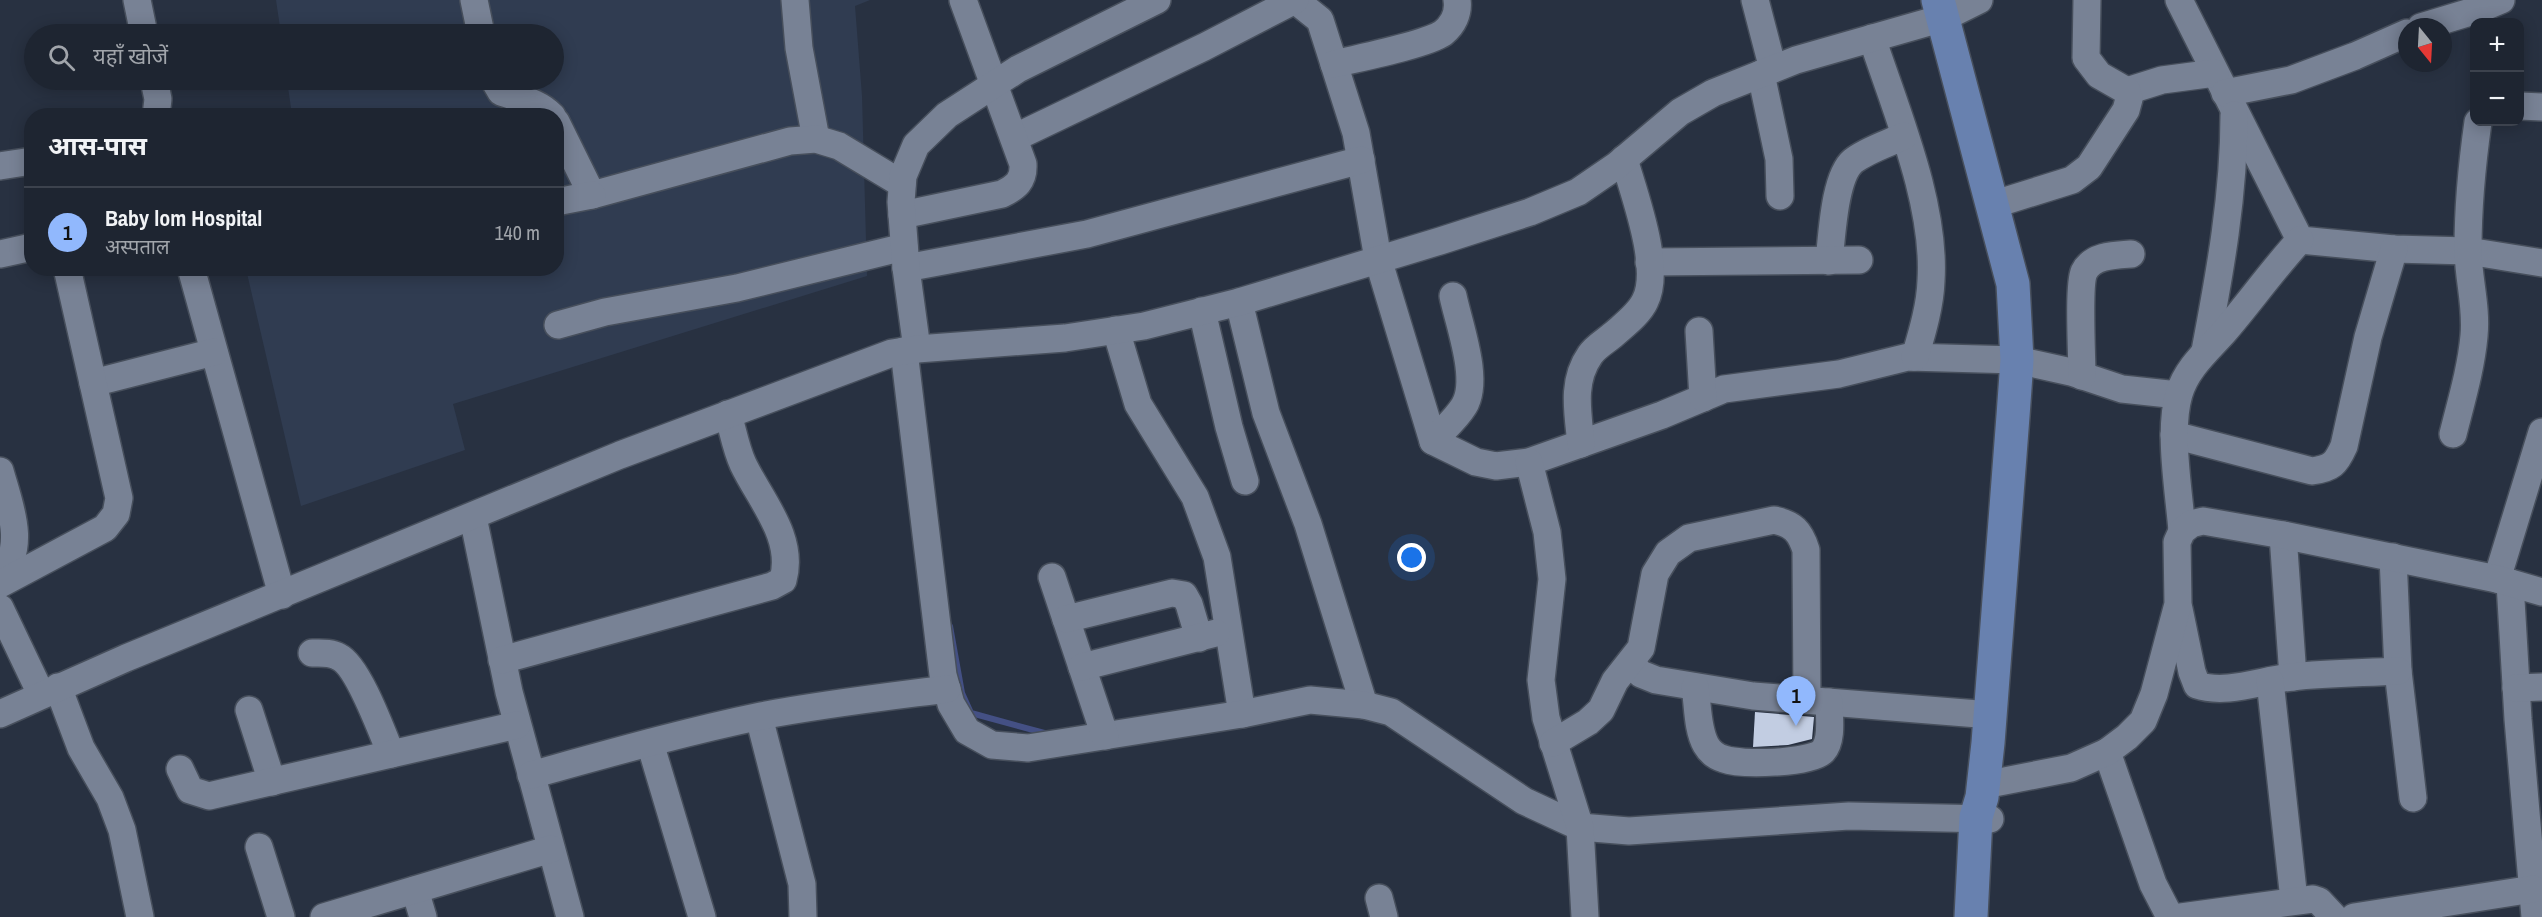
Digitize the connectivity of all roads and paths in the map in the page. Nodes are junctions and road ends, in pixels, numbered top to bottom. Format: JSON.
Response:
{"nodes":[{"id":1,"x":137,"y":0,"type":"edge"},
{"id":2,"x":474,"y":0,"type":"edge"},
{"id":3,"x":795,"y":0,"type":"edge"},
{"id":4,"x":963,"y":0,"type":"edge"},
{"id":5,"x":1157,"y":0,"type":"edge"},
{"id":6,"x":1295,"y":0,"type":"edge"},
{"id":7,"x":1457,"y":0,"type":"edge"},
{"id":8,"x":1755,"y":0,"type":"edge"},
{"id":9,"x":1978,"y":0,"type":"edge"},
{"id":10,"x":2086,"y":0,"type":"edge"},
{"id":11,"x":2179,"y":0,"type":"edge"},
{"id":12,"x":2483,"y":8,"type":"edge"},
{"id":13,"x":1940,"y":9,"type":"edge"},
{"id":14,"x":2450,"y":18,"type":"edge"},
{"id":15,"x":142,"y":24,"type":"edge"},
{"id":16,"x":479,"y":24,"type":"edge"},
{"id":17,"x":2398,"y":37,"type":"edge"},
{"id":18,"x":1872,"y":38,"type":"junction"},
{"id":19,"x":1334,"y":64,"type":"junction"},
{"id":20,"x":1767,"y":71,"type":"junction"},
{"id":21,"x":994,"y":85,"type":"junction"},
{"id":22,"x":156,"y":90,"type":"edge"},
{"id":23,"x":500,"y":90,"type":"edge"},
{"id":24,"x":2127,"y":92,"type":"junction"},
{"id":25,"x":2224,"y":93,"type":"junction"},
{"id":26,"x":2524,"y":106,"type":"edge"},
{"id":27,"x":2542,"y":107,"type":"edge"},
{"id":28,"x":157,"y":108,"type":"edge"},
{"id":29,"x":545,"y":108,"type":"edge"},
{"id":30,"x":2477,"y":126,"type":"edge"},
{"id":31,"x":1904,"y":136,"type":"junction"},
{"id":32,"x":564,"y":138,"type":"edge"},
{"id":33,"x":1014,"y":138,"type":"junction"},
{"id":34,"x":816,"y":139,"type":"junction"},
{"id":35,"x":1624,"y":159,"type":"junction"},
{"id":36,"x":1361,"y":160,"type":"junction"},
{"id":37,"x":24,"y":162,"type":"edge"},
{"id":38,"x":0,"y":166,"type":"edge"},
{"id":39,"x":902,"y":184,"type":"junction"},
{"id":40,"x":592,"y":195,"type":"junction"},
{"id":41,"x":1780,"y":196,"type":"dead end"},
{"id":42,"x":564,"y":200,"type":"edge"},
{"id":43,"x":1992,"y":205,"type":"junction"},
{"id":44,"x":902,"y":215,"type":"junction"},
{"id":45,"x":2300,"y":240,"type":"junction"},
{"id":46,"x":24,"y":248,"type":"edge"},
{"id":47,"x":2394,"y":249,"type":"junction"},
{"id":48,"x":2468,"y":251,"type":"junction"},
{"id":49,"x":0,"y":253,"type":"edge"},
{"id":50,"x":2131,"y":254,"type":"dead end"},
{"id":51,"x":905,"y":257,"type":"junction"},
{"id":52,"x":1378,"y":259,"type":"junction"},
{"id":53,"x":1859,"y":260,"type":"dead end"},
{"id":54,"x":1829,"y":261,"type":"junction"},
{"id":55,"x":1649,"y":262,"type":"junction"},
{"id":56,"x":2542,"y":263,"type":"edge"},
{"id":57,"x":69,"y":276,"type":"edge"},
{"id":58,"x":193,"y":276,"type":"edge"},
{"id":59,"x":1453,"y":296,"type":"dead end"},
{"id":60,"x":1239,"y":302,"type":"junction"},
{"id":61,"x":1202,"y":311,"type":"junction"},
{"id":62,"x":558,"y":325,"type":"dead end"},
{"id":63,"x":1116,"y":330,"type":"junction"},
{"id":64,"x":1700,"y":331,"type":"dead end"},
{"id":65,"x":910,"y":350,"type":"junction"},
{"id":66,"x":2205,"y":351,"type":"junction"},
{"id":67,"x":214,"y":352,"type":"junction"},
{"id":68,"x":1915,"y":357,"type":"junction"},
{"id":69,"x":2017,"y":360,"type":"junction"},
{"id":70,"x":2082,"y":376,"type":"junction"},
{"id":71,"x":93,"y":383,"type":"junction"},
{"id":72,"x":2178,"y":395,"type":"junction"},
{"id":73,"x":1703,"y":398,"type":"junction"},
{"id":74,"x":728,"y":414,"type":"junction"},
{"id":75,"x":2453,"y":434,"type":"dead end"},
{"id":76,"x":2174,"y":435,"type":"junction"},
{"id":77,"x":1433,"y":441,"type":"junction"},
{"id":78,"x":1581,"y":444,"type":"junction"},
{"id":79,"x":2540,"y":445,"type":"edge"},
{"id":80,"x":1529,"y":462,"type":"junction"},
{"id":81,"x":0,"y":471,"type":"edge"},
{"id":82,"x":1245,"y":481,"type":"dead end"},
{"id":83,"x":473,"y":517,"type":"junction"},
{"id":84,"x":2182,"y":531,"type":"junction"},
{"id":85,"x":2283,"y":535,"type":"junction"},
{"id":86,"x":2393,"y":557,"type":"junction"},
{"id":87,"x":1052,"y":577,"type":"dead end"},
{"id":88,"x":0,"y":578,"type":"edge"},
{"id":89,"x":2504,"y":581,"type":"junction"},
{"id":90,"x":0,"y":584,"type":"edge"},
{"id":91,"x":2542,"y":592,"type":"edge"},
{"id":92,"x":282,"y":595,"type":"junction"},
{"id":93,"x":2178,"y":604,"type":"junction"},
{"id":94,"x":0,"y":608,"type":"edge"},
{"id":95,"x":1066,"y":619,"type":"junction"},
{"id":96,"x":1229,"y":630,"type":"junction"},
{"id":97,"x":1199,"y":638,"type":"junction"},
{"id":98,"x":312,"y":653,"type":"dead end"},
{"id":99,"x":502,"y":660,"type":"junction"},
{"id":100,"x":1630,"y":663,"type":"junction"},
{"id":101,"x":1082,"y":667,"type":"junction"},
{"id":102,"x":2398,"y":671,"type":"junction"},
{"id":103,"x":2281,"y":679,"type":"junction"},
{"id":104,"x":1695,"y":687,"type":"junction"},
{"id":105,"x":2529,"y":687,"type":"edge"},
{"id":106,"x":947,"y":689,"type":"junction"},
{"id":107,"x":50,"y":690,"type":"junction"},
{"id":108,"x":1818,"y":701,"type":"junction"},
{"id":109,"x":1364,"y":705,"type":"junction"},
{"id":110,"x":249,"y":710,"type":"dead end"},
{"id":111,"x":0,"y":714,"type":"edge"},
{"id":112,"x":1242,"y":714,"type":"junction"},
{"id":113,"x":1990,"y":715,"type":"junction"},
{"id":114,"x":759,"y":717,"type":"junction"},
{"id":115,"x":518,"y":724,"type":"junction"},
{"id":116,"x":1105,"y":736,"type":"junction"},
{"id":117,"x":650,"y":743,"type":"junction"},
{"id":118,"x":1553,"y":743,"type":"junction"},
{"id":119,"x":2107,"y":752,"type":"junction"},
{"id":120,"x":391,"y":754,"type":"junction"},
{"id":121,"x":180,"y":769,"type":"dead end"},
{"id":122,"x":531,"y":775,"type":"junction"},
{"id":123,"x":272,"y":782,"type":"junction"},
{"id":124,"x":2533,"y":795,"type":"edge"},
{"id":125,"x":2413,"y":798,"type":"dead end"},
{"id":126,"x":1983,"y":805,"type":"junction"},
{"id":127,"x":1580,"y":827,"type":"junction"},
{"id":128,"x":259,"y":848,"type":"dead end"},
{"id":129,"x":551,"y":849,"type":"junction"},
{"id":130,"x":2533,"y":889,"type":"junction"},
{"id":131,"x":415,"y":890,"type":"junction"},
{"id":132,"x":2294,"y":900,"type":"junction"},
{"id":133,"x":140,"y":917,"type":"edge"},
{"id":134,"x":281,"y":917,"type":"edge"},
{"id":135,"x":324,"y":917,"type":"edge"},
{"id":136,"x":423,"y":917,"type":"edge"},
{"id":137,"x":570,"y":917,"type":"edge"},
{"id":138,"x":702,"y":917,"type":"edge"},
{"id":139,"x":803,"y":917,"type":"edge"},
{"id":140,"x":1585,"y":917,"type":"edge"},
{"id":141,"x":1971,"y":917,"type":"edge"},
{"id":142,"x":1988,"y":917,"type":"edge"},
{"id":143,"x":2170,"y":917,"type":"edge"},
{"id":144,"x":2181,"y":917,"type":"edge"},
{"id":145,"x":2334,"y":917,"type":"edge"},
{"id":146,"x":2354,"y":917,"type":"edge"},
{"id":147,"x":2535,"y":917,"type":"edge"}],
"edges":[{"from":1,"to":15,"type":"street"},
{"from":2,"to":16,"type":"street"},
{"from":3,"to":34,"type":"street"},
{"from":4,"to":21,"type":"street"},
{"from":5,"to":21,"type":"street"},
{"from":6,"to":19,"type":"street"},
{"from":6,"to":33,"type":"street"},
{"from":7,"to":19,"type":"street"},
{"from":8,"to":20,"type":"street"},
{"from":9,"to":13,"type":"street"},
{"from":10,"to":24,"type":"street"},
{"from":11,"to":25,"type":"street"},
{"from":12,"to":14,"type":"street"},
{"from":13,"to":18,"type":"street"},
{"from":13,"to":43,"type":"main road"},
{"from":17,"to":25,"type":"street"},
{"from":18,"to":20,"type":"street"},
{"from":18,"to":31,"type":"street"},
{"from":19,"to":36,"type":"street"},
{"from":20,"to":35,"type":"street"},
{"from":20,"to":41,"type":"street"},
{"from":21,"to":33,"type":"street"},
{"from":21,"to":39,"type":"street"},
{"from":22,"to":28,"type":"street"},
{"from":23,"to":29,"type":"street"},
{"from":24,"to":25,"type":"street"},
{"from":24,"to":43,"type":"street"},
{"from":25,"to":45,"type":"street"},
{"from":25,"to":66,"type":"street"},
{"from":26,"to":27,"type":"street"},
{"from":30,"to":48,"type":"street"},
{"from":31,"to":54,"type":"street"},
{"from":31,"to":68,"type":"street"},
{"from":32,"to":40,"type":"street"},
{"from":33,"to":44,"type":"street"},
{"from":34,"to":39,"type":"street"},
{"from":34,"to":40,"type":"street"},
{"from":35,"to":52,"type":"street"},
{"from":35,"to":55,"type":"street"},
{"from":36,"to":51,"type":"street"},
{"from":36,"to":52,"type":"street"},
{"from":37,"to":38,"type":"street"},
{"from":39,"to":44,"type":"street"},
{"from":40,"to":42,"type":"street"},
{"from":43,"to":69,"type":"main road"},
{"from":44,"to":51,"type":"street"},
{"from":45,"to":47,"type":"street"},
{"from":45,"to":66,"type":"street"},
{"from":46,"to":49,"type":"street"},
{"from":47,"to":48,"type":"street"},
{"from":47,"to":76,"type":"street"},
{"from":48,"to":56,"type":"street"},
{"from":48,"to":75,"type":"street"},
{"from":50,"to":70,"type":"street"},
{"from":51,"to":62,"type":"street"},
{"from":51,"to":65,"type":"street"},
{"from":52,"to":60,"type":"street"},
{"from":52,"to":77,"type":"street"},
{"from":53,"to":54,"type":"street"},
{"from":54,"to":55,"type":"street"},
{"from":55,"to":78,"type":"street"},
{"from":57,"to":71,"type":"street"},
{"from":58,"to":67,"type":"street"},
{"from":59,"to":77,"type":"street"},
{"from":60,"to":61,"type":"street"},
{"from":60,"to":109,"type":"street"},
{"from":61,"to":63,"type":"street"},
{"from":61,"to":82,"type":"street"},
{"from":63,"to":65,"type":"street"},
{"from":63,"to":96,"type":"street"},
{"from":64,"to":73,"type":"street"},
{"from":65,"to":74,"type":"street"},
{"from":65,"to":106,"type":"street"},
{"from":66,"to":72,"type":"street"},
{"from":67,"to":71,"type":"street"},
{"from":67,"to":92,"type":"street"},
{"from":68,"to":69,"type":"street"},
{"from":68,"to":73,"type":"street"},
{"from":69,"to":70,"type":"street"},
{"from":69,"to":113,"type":"main road"},
{"from":70,"to":72,"type":"street"},
{"from":71,"to":90,"type":"street"},
{"from":72,"to":76,"type":"street"},
{"from":73,"to":78,"type":"street"},
{"from":74,"to":83,"type":"street"},
{"from":74,"to":99,"type":"street"},
{"from":76,"to":84,"type":"street"},
{"from":77,"to":80,"type":"street"},
{"from":78,"to":80,"type":"street"},
{"from":79,"to":89,"type":"street"},
{"from":80,"to":118,"type":"street"},
{"from":81,"to":88,"type":"street"},
{"from":83,"to":92,"type":"street"},
{"from":83,"to":99,"type":"street"},
{"from":84,"to":85,"type":"street"},
{"from":84,"to":93,"type":"street"},
{"from":85,"to":86,"type":"street"},
{"from":85,"to":103,"type":"street"},
{"from":86,"to":89,"type":"street"},
{"from":86,"to":102,"type":"street"},
{"from":87,"to":95,"type":"street"},
{"from":89,"to":91,"type":"street"},
{"from":89,"to":105,"type":"street"},
{"from":92,"to":107,"type":"street"},
{"from":93,"to":103,"type":"street"},
{"from":93,"to":119,"type":"street"},
{"from":94,"to":107,"type":"street"},
{"from":95,"to":97,"type":"street"},
{"from":95,"to":101,"type":"street"},
{"from":96,"to":97,"type":"street"},
{"from":96,"to":112,"type":"street"},
{"from":97,"to":101,"type":"street"},
{"from":98,"to":120,"type":"street"},
{"from":99,"to":115,"type":"street"},
{"from":100,"to":104,"type":"street"},
{"from":100,"to":108,"type":"street"},
{"from":100,"to":118,"type":"street"},
{"from":101,"to":116,"type":"street"},
{"from":102,"to":103,"type":"street"},
{"from":102,"to":125,"type":"street"},
{"from":103,"to":132,"type":"street"},
{"from":104,"to":108,"type":"street"},
{"from":104,"to":108,"type":"street"},
{"from":105,"to":124,"type":"street"},
{"from":106,"to":114,"type":"street"},
{"from":106,"to":116,"type":"street"},
{"from":107,"to":111,"type":"street"},
{"from":107,"to":133,"type":"street"},
{"from":108,"to":113,"type":"street"},
{"from":109,"to":112,"type":"street"},
{"from":109,"to":127,"type":"street"},
{"from":110,"to":123,"type":"street"},
{"from":112,"to":116,"type":"street"},
{"from":113,"to":126,"type":"main road"},
{"from":114,"to":117,"type":"street"},
{"from":114,"to":139,"type":"street"},
{"from":115,"to":120,"type":"street"},
{"from":115,"to":122,"type":"street"},
{"from":117,"to":122,"type":"street"},
{"from":117,"to":138,"type":"street"},
{"from":118,"to":127,"type":"street"},
{"from":119,"to":126,"type":"street"},
{"from":119,"to":143,"type":"street"},
{"from":120,"to":123,"type":"street"},
{"from":121,"to":123,"type":"street"},
{"from":122,"to":129,"type":"street"},
{"from":124,"to":130,"type":"street"},
{"from":126,"to":127,"type":"street"},
{"from":126,"to":141,"type":"main road"},
{"from":126,"to":142,"type":"main road"},
{"from":127,"to":140,"type":"street"},
{"from":128,"to":134,"type":"street"},
{"from":129,"to":131,"type":"street"},
{"from":129,"to":137,"type":"street"},
{"from":130,"to":146,"type":"street"},
{"from":130,"to":147,"type":"street"},
{"from":131,"to":135,"type":"street"},
{"from":131,"to":136,"type":"street"},
{"from":132,"to":144,"type":"street"},
{"from":132,"to":145,"type":"street"}]}
